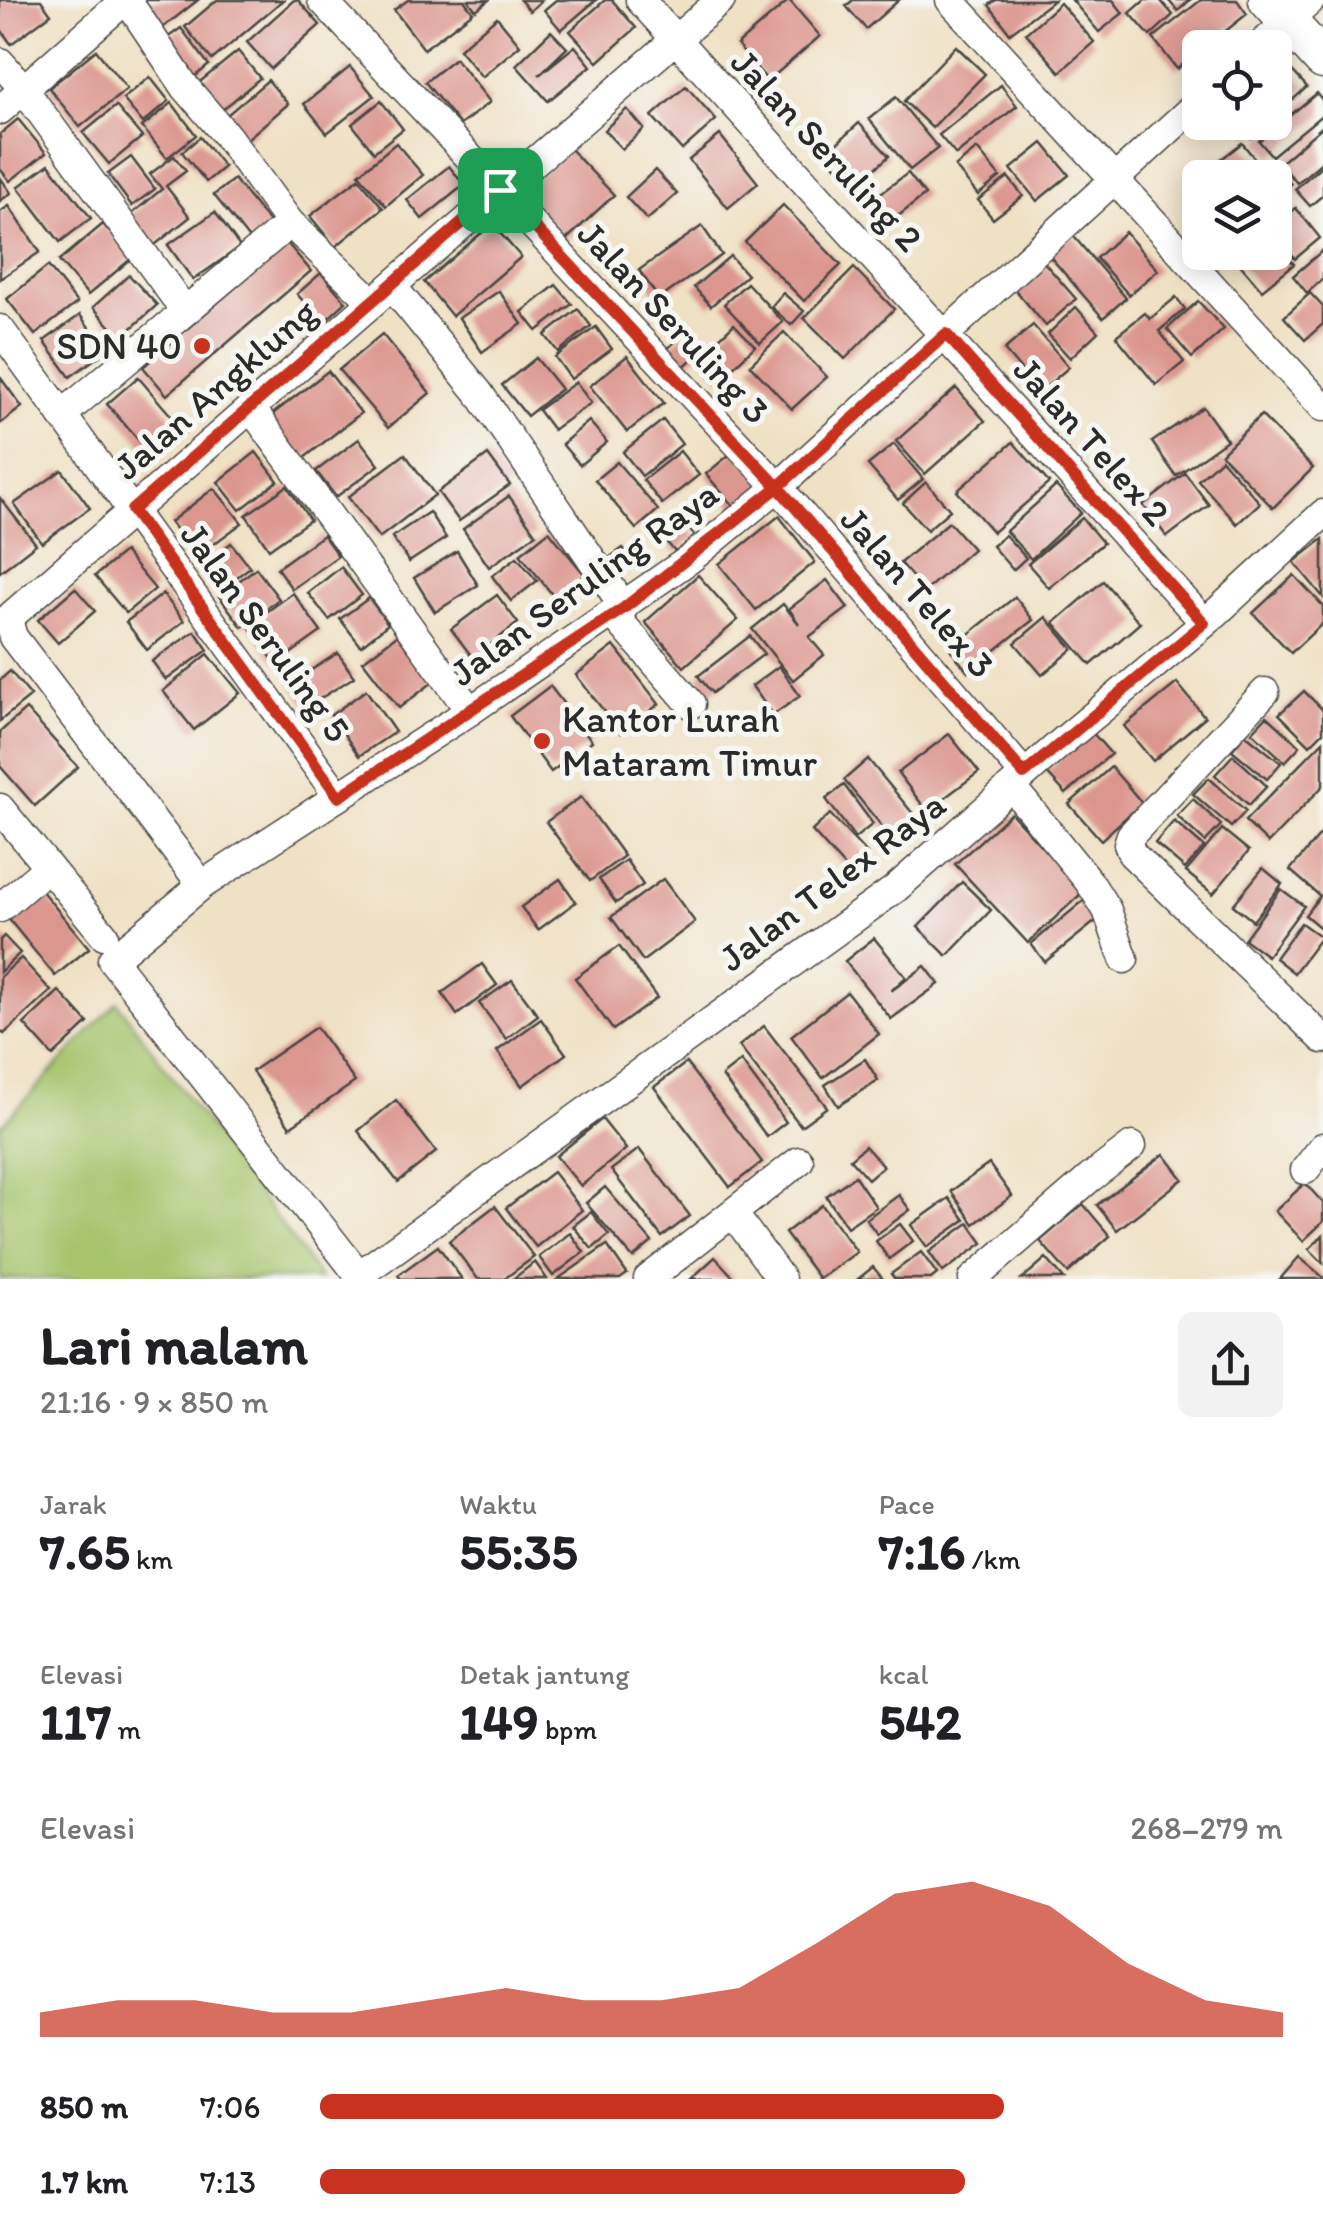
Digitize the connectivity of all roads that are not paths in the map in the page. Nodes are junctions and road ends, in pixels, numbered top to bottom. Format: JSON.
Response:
{"nodes":[{"id":1,"x":126,"y":0,"type":"edge"},
{"id":2,"x":322,"y":0,"type":"edge"},
{"id":3,"x":640,"y":0,"type":"edge"},
{"id":4,"x":721,"y":0,"type":"edge"},
{"id":5,"x":950,"y":0,"type":"edge"},
{"id":6,"x":1288,"y":7,"type":"edge"},
{"id":7,"x":1271,"y":30,"type":"edge"},
{"id":8,"x":676,"y":40,"type":"junction"},
{"id":9,"x":1323,"y":60,"type":"edge"},
{"id":10,"x":0,"y":62,"type":"edge"},
{"id":11,"x":23,"y":88,"type":"junction"},
{"id":12,"x":0,"y":110,"type":"edge"},
{"id":13,"x":1182,"y":116,"type":"edge"},
{"id":14,"x":1112,"y":174,"type":"junction"},
{"id":15,"x":500,"y":190,"type":"junction"},
{"id":16,"x":290,"y":223,"type":"junction"},
{"id":17,"x":382,"y":294,"type":"junction"},
{"id":18,"x":923,"y":309,"type":"joint"},
{"id":19,"x":185,"y":311,"type":"junction"},
{"id":20,"x":0,"y":329,"type":"edge"},
{"id":21,"x":946,"y":334,"type":"junction"},
{"id":22,"x":1323,"y":407,"type":"edge"},
{"id":23,"x":251,"y":408,"type":"junction"},
{"id":24,"x":62,"y":416,"type":"junction"},
{"id":25,"x":752,"y":461,"type":"joint"},
{"id":26,"x":778,"y":487,"type":"junction"},
{"id":27,"x":132,"y":510,"type":"junction"},
{"id":28,"x":1323,"y":514,"type":"edge"},
{"id":29,"x":619,"y":611,"type":"junction"},
{"id":30,"x":1204,"y":623,"type":"junction"},
{"id":31,"x":1265,"y":692,"type":"dead end"},
{"id":32,"x":692,"y":704,"type":"dead end"},
{"id":33,"x":470,"y":712,"type":"junction"},
{"id":34,"x":1018,"y":781,"type":"junction"},
{"id":35,"x":339,"y":797,"type":"junction"},
{"id":36,"x":0,"y":808,"type":"edge"},
{"id":37,"x":47,"y":868,"type":"junction"},
{"id":38,"x":202,"y":885,"type":"junction"},
{"id":39,"x":0,"y":908,"type":"edge"},
{"id":40,"x":104,"y":935,"type":"dead end"},
{"id":41,"x":1124,"y":959,"type":"dead end"},
{"id":42,"x":1323,"y":1039,"type":"edge"},
{"id":43,"x":1132,"y":1146,"type":"dead end"},
{"id":44,"x":1323,"y":1147,"type":"edge"},
{"id":45,"x":799,"y":1161,"type":"dead end"},
{"id":46,"x":1305,"y":1170,"type":"dead end"},
{"id":47,"x":733,"y":1213,"type":"junction"},
{"id":48,"x":361,"y":1277,"type":"edge"},
{"id":49,"x":648,"y":1279,"type":"edge"},
{"id":50,"x":781,"y":1279,"type":"edge"},
{"id":51,"x":973,"y":1279,"type":"edge"}],
"edges":[{"from":1,"to":11,"type":"street"},
{"from":1,"to":16,"type":"street"},
{"from":2,"to":15,"type":"street","name":"Jalan Seruling 3"},
{"from":3,"to":8,"type":"street","name":"Jalan Seruling 2"},
{"from":4,"to":8,"type":"street","name":"Jalan Angklung"},
{"from":5,"to":14,"type":"street"},
{"from":6,"to":7,"type":"street"},
{"from":6,"to":9,"type":"street"},
{"from":8,"to":15,"type":"street","name":"Jalan Angklung"},
{"from":8,"to":18,"type":"street","name":"Jalan Seruling 2"},
{"from":10,"to":11,"type":"street"},
{"from":11,"to":12,"type":"street"},
{"from":11,"to":19,"type":"street"},
{"from":13,"to":14,"type":"street","name":"Jalan Seruling Raya"},
{"from":14,"to":21,"type":"street","name":"Jalan Seruling Raya"},
{"from":14,"to":22,"type":"street"},
{"from":15,"to":17,"type":"street","name":"Jalan Angklung"},
{"from":15,"to":25,"type":"street","name":"Jalan Seruling 3"},
{"from":16,"to":17,"type":"street"},
{"from":16,"to":19,"type":"street"},
{"from":17,"to":23,"type":"street","name":"Jalan Angklung"},
{"from":17,"to":29,"type":"street"},
{"from":18,"to":21,"type":"street","name":"Jalan Telex 2"},
{"from":19,"to":24,"type":"street"},
{"from":20,"to":24,"type":"street","name":"Jalan Seruling 5"},
{"from":21,"to":26,"type":"street","name":"Jalan Seruling Raya"},
{"from":21,"to":30,"type":"street","name":"Jalan Telex 2"},
{"from":23,"to":27,"type":"street","name":"Jalan Angklung"},
{"from":23,"to":33,"type":"street"},
{"from":24,"to":27,"type":"street","name":"Jalan Seruling 5"},
{"from":25,"to":26,"type":"street","name":"Jalan Telex 3"},
{"from":26,"to":29,"type":"street","name":"Jalan Seruling Raya"},
{"from":26,"to":34,"type":"street","name":"Jalan Telex 3"},
{"from":27,"to":35,"type":"street","name":"Jalan Seruling 5"},
{"from":27,"to":38,"type":"street","name":"Jalan Angklung"},
{"from":28,"to":30,"type":"street","name":"Jalan Telex Raya"},
{"from":29,"to":32,"type":"street"},
{"from":29,"to":33,"type":"street","name":"Jalan Seruling Raya"},
{"from":30,"to":34,"type":"street","name":"Jalan Telex Raya"},
{"from":31,"to":42,"type":"street"},
{"from":33,"to":35,"type":"street","name":"Jalan Seruling Raya"},
{"from":34,"to":41,"type":"street","name":"Jalan Telex 3"},
{"from":34,"to":48,"type":"street","name":"Jalan Telex Raya"},
{"from":35,"to":38,"type":"street","name":"Jalan Seruling Raya"},
{"from":36,"to":37,"type":"street"},
{"from":37,"to":39,"type":"street"},
{"from":37,"to":40,"type":"street"},
{"from":38,"to":48,"type":"street","name":"Jalan Seruling Raya"},
{"from":43,"to":51,"type":"street"},
{"from":44,"to":46,"type":"street"},
{"from":45,"to":47,"type":"street"},
{"from":47,"to":49,"type":"street"},
{"from":47,"to":50,"type":"street"}]}
